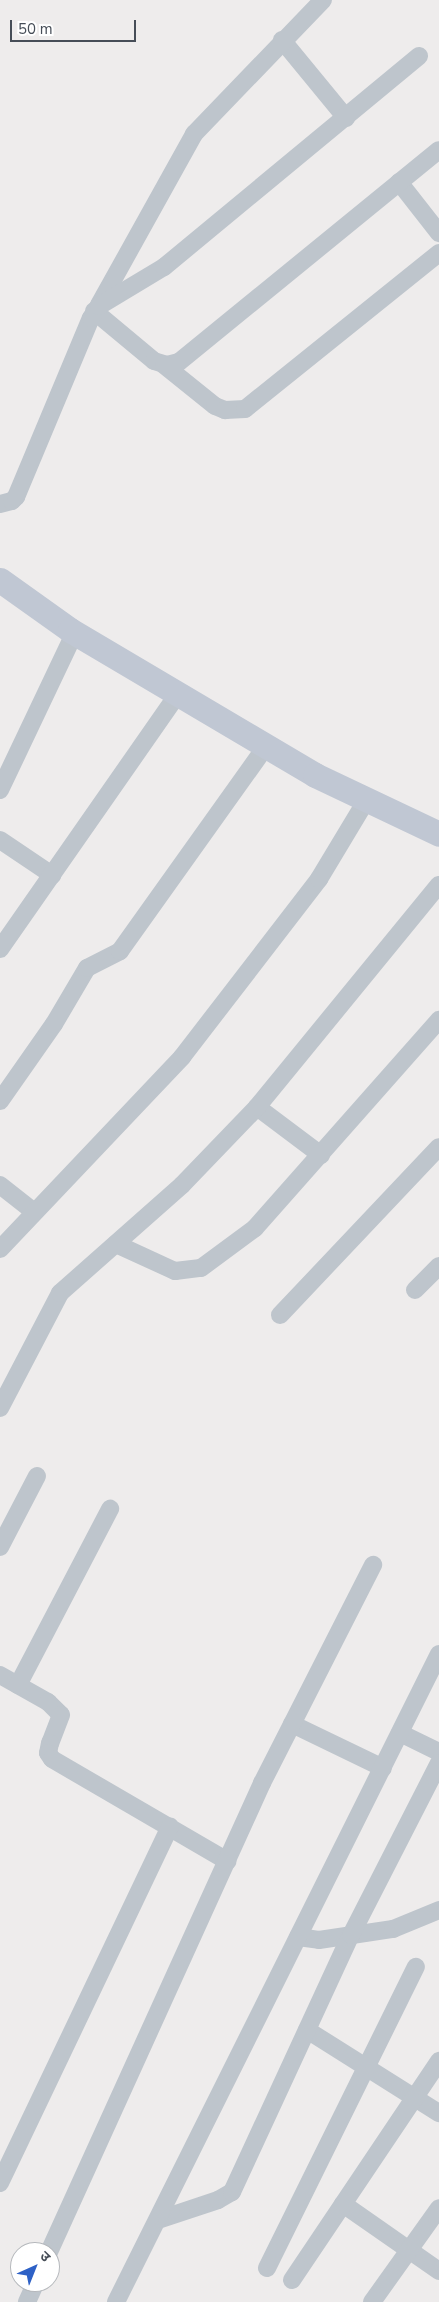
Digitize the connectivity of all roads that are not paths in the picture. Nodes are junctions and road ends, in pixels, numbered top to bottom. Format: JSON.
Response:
{"nodes":[{"id":1,"x":323,"y":0,"type":"edge"},
{"id":2,"x":282,"y":40,"type":"junction"},
{"id":3,"x":419,"y":56,"type":"dead end"},
{"id":4,"x":346,"y":118,"type":"junction"},
{"id":5,"x":439,"y":150,"type":"edge"},
{"id":6,"x":400,"y":182,"type":"junction"},
{"id":7,"x":439,"y":233,"type":"edge"},
{"id":8,"x":439,"y":252,"type":"edge"},
{"id":9,"x":96,"y":309,"type":"junction"},
{"id":10,"x":164,"y":365,"type":"junction"},
{"id":11,"x":0,"y":504,"type":"edge"},
{"id":12,"x":0,"y":580,"type":"edge"},
{"id":13,"x":75,"y":632,"type":"junction"},
{"id":14,"x":178,"y":694,"type":"junction"},
{"id":15,"x":266,"y":746,"type":"junction"},
{"id":16,"x":0,"y":790,"type":"edge"},
{"id":17,"x":366,"y":800,"type":"junction"},
{"id":18,"x":439,"y":834,"type":"edge"},
{"id":19,"x":0,"y":840,"type":"edge"},
{"id":20,"x":52,"y":875,"type":"junction"},
{"id":21,"x":439,"y":885,"type":"edge"},
{"id":22,"x":0,"y":949,"type":"edge"},
{"id":23,"x":439,"y":1020,"type":"edge"},
{"id":24,"x":0,"y":1101,"type":"edge"},
{"id":25,"x":257,"y":1107,"type":"junction"},
{"id":26,"x":439,"y":1147,"type":"edge"},
{"id":27,"x":321,"y":1155,"type":"junction"},
{"id":28,"x":0,"y":1185,"type":"edge"},
{"id":29,"x":33,"y":1211,"type":"junction"},
{"id":30,"x":116,"y":1244,"type":"junction"},
{"id":31,"x":0,"y":1249,"type":"edge"},
{"id":32,"x":439,"y":1266,"type":"edge"},
{"id":33,"x":415,"y":1290,"type":"dead end"},
{"id":34,"x":280,"y":1315,"type":"dead end"},
{"id":35,"x":2,"y":1401,"type":"edge"},
{"id":36,"x":37,"y":1476,"type":"dead end"},
{"id":37,"x":110,"y":1509,"type":"dead end"},
{"id":38,"x":0,"y":1547,"type":"edge"},
{"id":39,"x":373,"y":1565,"type":"dead end"},
{"id":40,"x":439,"y":1654,"type":"edge"},
{"id":41,"x":0,"y":1675,"type":"edge"},
{"id":42,"x":18,"y":1685,"type":"junction"},
{"id":43,"x":292,"y":1724,"type":"junction"},
{"id":44,"x":400,"y":1733,"type":"junction"},
{"id":45,"x":439,"y":1752,"type":"edge"},
{"id":46,"x":439,"y":1762,"type":"edge"},
{"id":47,"x":382,"y":1768,"type":"junction"},
{"id":48,"x":170,"y":1827,"type":"junction"},
{"id":49,"x":228,"y":1861,"type":"junction"},
{"id":50,"x":439,"y":1910,"type":"edge"},
{"id":51,"x":351,"y":1936,"type":"junction"},
{"id":52,"x":298,"y":1937,"type":"junction"},
{"id":53,"x":416,"y":1968,"type":"dead end"},
{"id":54,"x":307,"y":2030,"type":"junction"},
{"id":55,"x":439,"y":2061,"type":"edge"},
{"id":56,"x":368,"y":2068,"type":"junction"},
{"id":57,"x":416,"y":2098,"type":"junction"},
{"id":58,"x":439,"y":2113,"type":"edge"},
{"id":59,"x":0,"y":2183,"type":"edge"},
{"id":60,"x":343,"y":2204,"type":"junction"},
{"id":61,"x":439,"y":2208,"type":"edge"},
{"id":62,"x":158,"y":2220,"type":"junction"},
{"id":63,"x":54,"y":2242,"type":"edge"},
{"id":64,"x":410,"y":2251,"type":"junction"},
{"id":65,"x":267,"y":2268,"type":"dead end"},
{"id":66,"x":439,"y":2272,"type":"edge"},
{"id":67,"x":292,"y":2280,"type":"dead end"},
{"id":68,"x":116,"y":2302,"type":"edge"},
{"id":69,"x":372,"y":2302,"type":"edge"}],
"edges":[{"from":1,"to":2,"type":"street"},
{"from":2,"to":4,"type":"street"},
{"from":2,"to":9,"type":"street"},
{"from":3,"to":4,"type":"street"},
{"from":4,"to":9,"type":"street"},
{"from":5,"to":6,"type":"street"},
{"from":6,"to":7,"type":"street"},
{"from":6,"to":10,"type":"street"},
{"from":8,"to":10,"type":"street"},
{"from":9,"to":10,"type":"street"},
{"from":9,"to":11,"type":"street"},
{"from":12,"to":13,"type":"main road"},
{"from":13,"to":14,"type":"main road"},
{"from":13,"to":16,"type":"street"},
{"from":14,"to":15,"type":"main road"},
{"from":14,"to":20,"type":"street"},
{"from":15,"to":17,"type":"main road"},
{"from":15,"to":24,"type":"street"},
{"from":17,"to":18,"type":"main road"},
{"from":17,"to":29,"type":"street"},
{"from":19,"to":20,"type":"street"},
{"from":20,"to":22,"type":"street"},
{"from":21,"to":25,"type":"street"},
{"from":23,"to":27,"type":"street"},
{"from":25,"to":27,"type":"street"},
{"from":25,"to":30,"type":"street"},
{"from":26,"to":34,"type":"street"},
{"from":27,"to":30,"type":"street"},
{"from":28,"to":29,"type":"street"},
{"from":29,"to":31,"type":"street"},
{"from":30,"to":35,"type":"street"},
{"from":32,"to":33,"type":"street"},
{"from":36,"to":38,"type":"street"},
{"from":37,"to":42,"type":"street"},
{"from":39,"to":43,"type":"street"},
{"from":40,"to":44,"type":"street"},
{"from":41,"to":42,"type":"street"},
{"from":42,"to":48,"type":"street"},
{"from":43,"to":47,"type":"street"},
{"from":43,"to":49,"type":"street"},
{"from":44,"to":45,"type":"street"},
{"from":44,"to":47,"type":"street"},
{"from":46,"to":51,"type":"street"},
{"from":47,"to":52,"type":"street"},
{"from":48,"to":49,"type":"street"},
{"from":48,"to":59,"type":"street"},
{"from":49,"to":63,"type":"street"},
{"from":50,"to":51,"type":"street"},
{"from":51,"to":52,"type":"street"},
{"from":51,"to":54,"type":"street"},
{"from":52,"to":62,"type":"street"},
{"from":53,"to":56,"type":"street"},
{"from":54,"to":56,"type":"street"},
{"from":54,"to":62,"type":"street"},
{"from":55,"to":57,"type":"street"},
{"from":56,"to":57,"type":"street"},
{"from":56,"to":65,"type":"street"},
{"from":57,"to":58,"type":"street"},
{"from":57,"to":60,"type":"street"},
{"from":60,"to":64,"type":"street"},
{"from":60,"to":67,"type":"street"},
{"from":61,"to":64,"type":"street"},
{"from":62,"to":68,"type":"street"},
{"from":64,"to":66,"type":"street"},
{"from":64,"to":69,"type":"street"}]}
